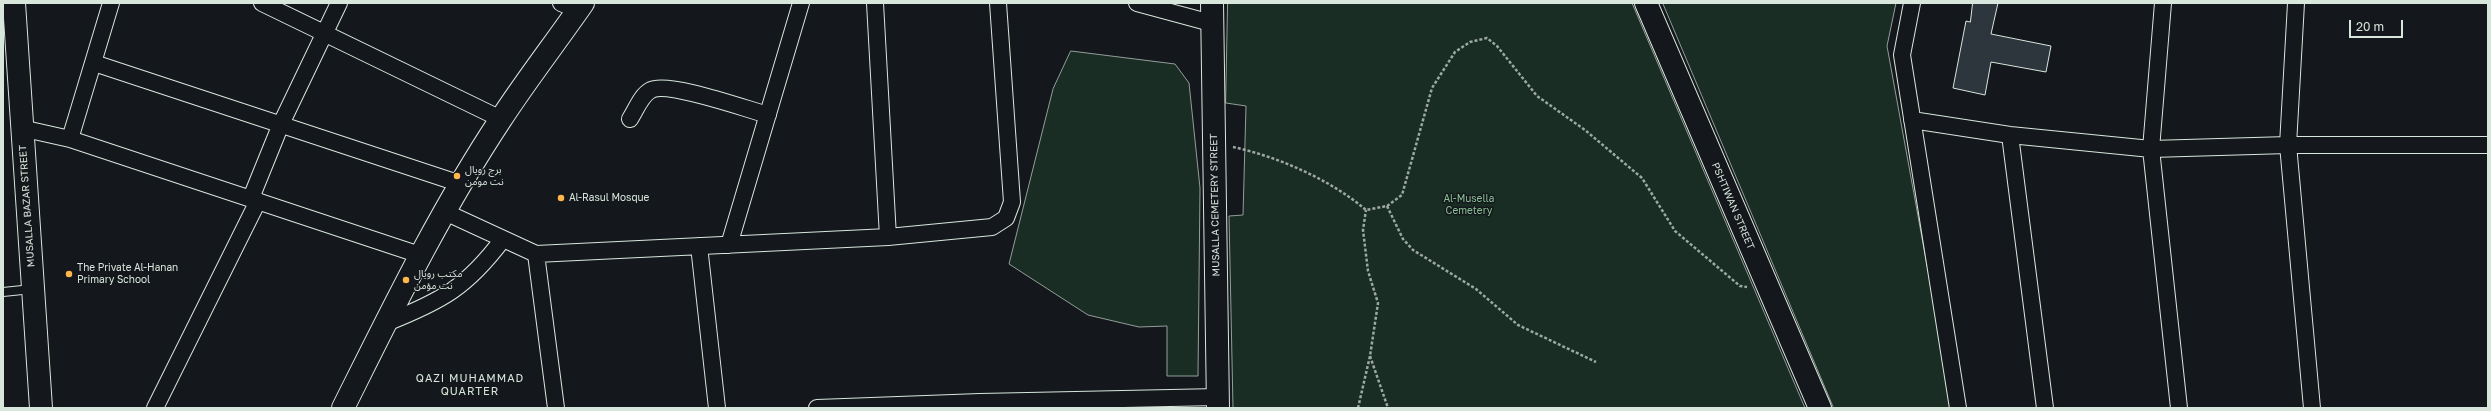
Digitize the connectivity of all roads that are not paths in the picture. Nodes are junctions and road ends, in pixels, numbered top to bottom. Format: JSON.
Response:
{"nodes":[{"id":1,"x":14,"y":3,"type":"edge"},
{"id":2,"x":111,"y":3,"type":"edge"},
{"id":3,"x":262,"y":3,"type":"edge"},
{"id":4,"x":339,"y":3,"type":"edge"},
{"id":5,"x":801,"y":3,"type":"edge"},
{"id":6,"x":875,"y":3,"type":"edge"},
{"id":7,"x":998,"y":3,"type":"edge"},
{"id":8,"x":1136,"y":3,"type":"edge"},
{"id":9,"x":1646,"y":3,"type":"edge"},
{"id":10,"x":1912,"y":3,"type":"edge"},
{"id":11,"x":2163,"y":3,"type":"edge"},
{"id":12,"x":2296,"y":3,"type":"edge"},
{"id":13,"x":574,"y":5,"type":"edge"},
{"id":14,"x":1212,"y":13,"type":"edge"},
{"id":15,"x":325,"y":32,"type":"junction"},
{"id":16,"x":94,"y":64,"type":"junction"},
{"id":17,"x":768,"y":115,"type":"junction"},
{"id":18,"x":501,"y":119,"type":"junction"},
{"id":19,"x":630,"y":120,"type":"dead end"},
{"id":20,"x":1912,"y":120,"type":"junction"},
{"id":21,"x":281,"y":124,"type":"junction"},
{"id":22,"x":22,"y":128,"type":"junction"},
{"id":23,"x":2010,"y":135,"type":"junction"},
{"id":24,"x":70,"y":139,"type":"junction"},
{"id":25,"x":2288,"y":145,"type":"junction"},
{"id":26,"x":2488,"y":145,"type":"edge"},
{"id":27,"x":2151,"y":149,"type":"junction"},
{"id":28,"x":461,"y":184,"type":"junction"},
{"id":29,"x":255,"y":199,"type":"junction"},
{"id":30,"x":445,"y":212,"type":"junction"},
{"id":31,"x":888,"y":237,"type":"junction"},
{"id":32,"x":503,"y":239,"type":"junction"},
{"id":33,"x":728,"y":245,"type":"junction"},
{"id":34,"x":698,"y":246,"type":"junction"},
{"id":35,"x":536,"y":254,"type":"junction"},
{"id":36,"x":420,"y":255,"type":"junction"},
{"id":37,"x":33,"y":289,"type":"junction"},
{"id":38,"x":3,"y":292,"type":"edge"},
{"id":39,"x":386,"y":322,"type":"junction"},
{"id":40,"x":1145,"y":403,"type":"edge"},
{"id":41,"x":1218,"y":403,"type":"edge"},
{"id":42,"x":980,"y":405,"type":"edge"},
{"id":43,"x":41,"y":408,"type":"edge"},
{"id":44,"x":155,"y":408,"type":"edge"},
{"id":45,"x":344,"y":408,"type":"edge"},
{"id":46,"x":556,"y":408,"type":"edge"},
{"id":47,"x":717,"y":408,"type":"edge"},
{"id":48,"x":817,"y":408,"type":"edge"},
{"id":49,"x":1820,"y":408,"type":"edge"},
{"id":50,"x":1958,"y":408,"type":"edge"},
{"id":51,"x":2045,"y":408,"type":"edge"},
{"id":52,"x":2179,"y":408,"type":"edge"},
{"id":53,"x":2312,"y":408,"type":"edge"}],
"edges":[{"from":1,"to":22,"type":"street","name":"MUSALLA BAZAR STREET"},
{"from":2,"to":16,"type":"street"},
{"from":3,"to":15,"type":"street"},
{"from":4,"to":15,"type":"street"},
{"from":5,"to":17,"type":"street"},
{"from":6,"to":31,"type":"street"},
{"from":7,"to":31,"type":"street"},
{"from":8,"to":14,"type":"street"},
{"from":9,"to":49,"type":"street","name":"PSHTIWAN STREET"},
{"from":10,"to":20,"type":"street"},
{"from":11,"to":27,"type":"street"},
{"from":12,"to":25,"type":"street"},
{"from":13,"to":18,"type":"street"},
{"from":14,"to":41,"type":"street","name":"MUSALLA CEMETERY STREET"},
{"from":15,"to":18,"type":"street"},
{"from":15,"to":21,"type":"street"},
{"from":16,"to":21,"type":"street"},
{"from":16,"to":24,"type":"street"},
{"from":17,"to":19,"type":"street"},
{"from":17,"to":33,"type":"street"},
{"from":18,"to":28,"type":"street"},
{"from":20,"to":23,"type":"street"},
{"from":20,"to":50,"type":"street"},
{"from":21,"to":28,"type":"street"},
{"from":21,"to":29,"type":"street"},
{"from":22,"to":24,"type":"street"},
{"from":22,"to":37,"type":"street","name":"MUSALLA BAZAR STREET"},
{"from":23,"to":27,"type":"street"},
{"from":23,"to":51,"type":"street"},
{"from":24,"to":29,"type":"street"},
{"from":25,"to":26,"type":"street"},
{"from":25,"to":27,"type":"street"},
{"from":25,"to":53,"type":"street"},
{"from":27,"to":52,"type":"street"},
{"from":28,"to":30,"type":"street"},
{"from":29,"to":36,"type":"street"},
{"from":29,"to":44,"type":"street"},
{"from":30,"to":32,"type":"street"},
{"from":30,"to":36,"type":"street"},
{"from":31,"to":33,"type":"street"},
{"from":32,"to":35,"type":"street"},
{"from":32,"to":39,"type":"street"},
{"from":33,"to":34,"type":"street"},
{"from":34,"to":35,"type":"street"},
{"from":34,"to":47,"type":"street"},
{"from":35,"to":46,"type":"street"},
{"from":36,"to":39,"type":"street"},
{"from":37,"to":38,"type":"lane"},
{"from":37,"to":43,"type":"street","name":"MUSALLA BAZAR STREET"},
{"from":39,"to":45,"type":"street"},
{"from":40,"to":41,"type":"street"},
{"from":40,"to":42,"type":"street"},
{"from":42,"to":48,"type":"street"}]}
